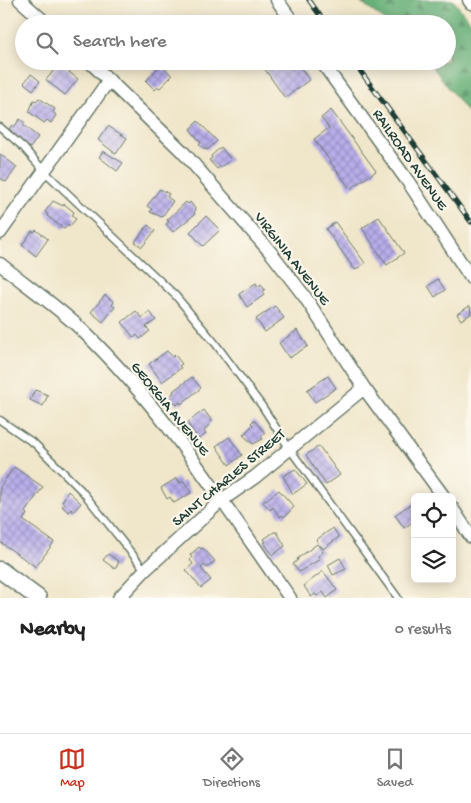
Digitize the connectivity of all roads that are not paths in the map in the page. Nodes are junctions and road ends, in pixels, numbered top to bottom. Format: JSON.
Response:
{"nodes":[{"id":1,"x":20,"y":0,"type":"edge"},
{"id":2,"x":277,"y":0,"type":"edge"},
{"id":3,"x":469,"y":0,"type":"edge"},
{"id":4,"x":471,"y":3,"type":"edge"},
{"id":5,"x":37,"y":15,"type":"edge"},
{"id":6,"x":288,"y":15,"type":"edge"},
{"id":7,"x":98,"y":70,"type":"edge"},
{"id":8,"x":327,"y":70,"type":"edge"},
{"id":9,"x":109,"y":80,"type":"junction"},
{"id":10,"x":0,"y":128,"type":"edge"},
{"id":11,"x":44,"y":171,"type":"junction"},
{"id":12,"x":0,"y":233,"type":"edge"},
{"id":13,"x":0,"y":264,"type":"edge"},
{"id":14,"x":471,"y":278,"type":"edge"},
{"id":15,"x":364,"y":388,"type":"junction"},
{"id":16,"x":0,"y":420,"type":"edge"},
{"id":17,"x":289,"y":448,"type":"junction"},
{"id":18,"x":441,"y":493,"type":"edge"},
{"id":19,"x":222,"y":500,"type":"junction"},
{"id":20,"x":456,"y":514,"type":"edge"},
{"id":21,"x":471,"y":537,"type":"edge"},
{"id":22,"x":0,"y":570,"type":"edge"},
{"id":23,"x":144,"y":570,"type":"junction"},
{"id":24,"x":38,"y":598,"type":"edge"},
{"id":25,"x":119,"y":598,"type":"edge"},
{"id":26,"x":290,"y":598,"type":"edge"},
{"id":27,"x":398,"y":598,"type":"edge"}],
"edges":[{"from":1,"to":5,"type":"street"},
{"from":2,"to":6,"type":"street"},
{"from":3,"to":4,"type":"street"},
{"from":7,"to":9,"type":"street","name":"VIRGINIA AVENUE"},
{"from":8,"to":14,"type":"street","name":"RAILROAD AVENUE"},
{"from":9,"to":11,"type":"street"},
{"from":9,"to":15,"type":"street","name":"VIRGINIA AVENUE"},
{"from":10,"to":11,"type":"lane"},
{"from":11,"to":12,"type":"street"},
{"from":11,"to":17,"type":"lane"},
{"from":13,"to":19,"type":"street","name":"GEORGIA AVENUE"},
{"from":15,"to":17,"type":"street","name":"SAINT CHARLES STREET"},
{"from":15,"to":18,"type":"street","name":"VIRGINIA AVENUE"},
{"from":16,"to":23,"type":"lane"},
{"from":17,"to":19,"type":"street","name":"SAINT CHARLES STREET"},
{"from":17,"to":27,"type":"lane"},
{"from":19,"to":23,"type":"street","name":"SAINT CHARLES STREET"},
{"from":19,"to":26,"type":"street","name":"GEORGIA AVENUE"},
{"from":20,"to":21,"type":"street"},
{"from":22,"to":24,"type":"street"},
{"from":23,"to":25,"type":"street","name":"SAINT CHARLES STREET"}]}
